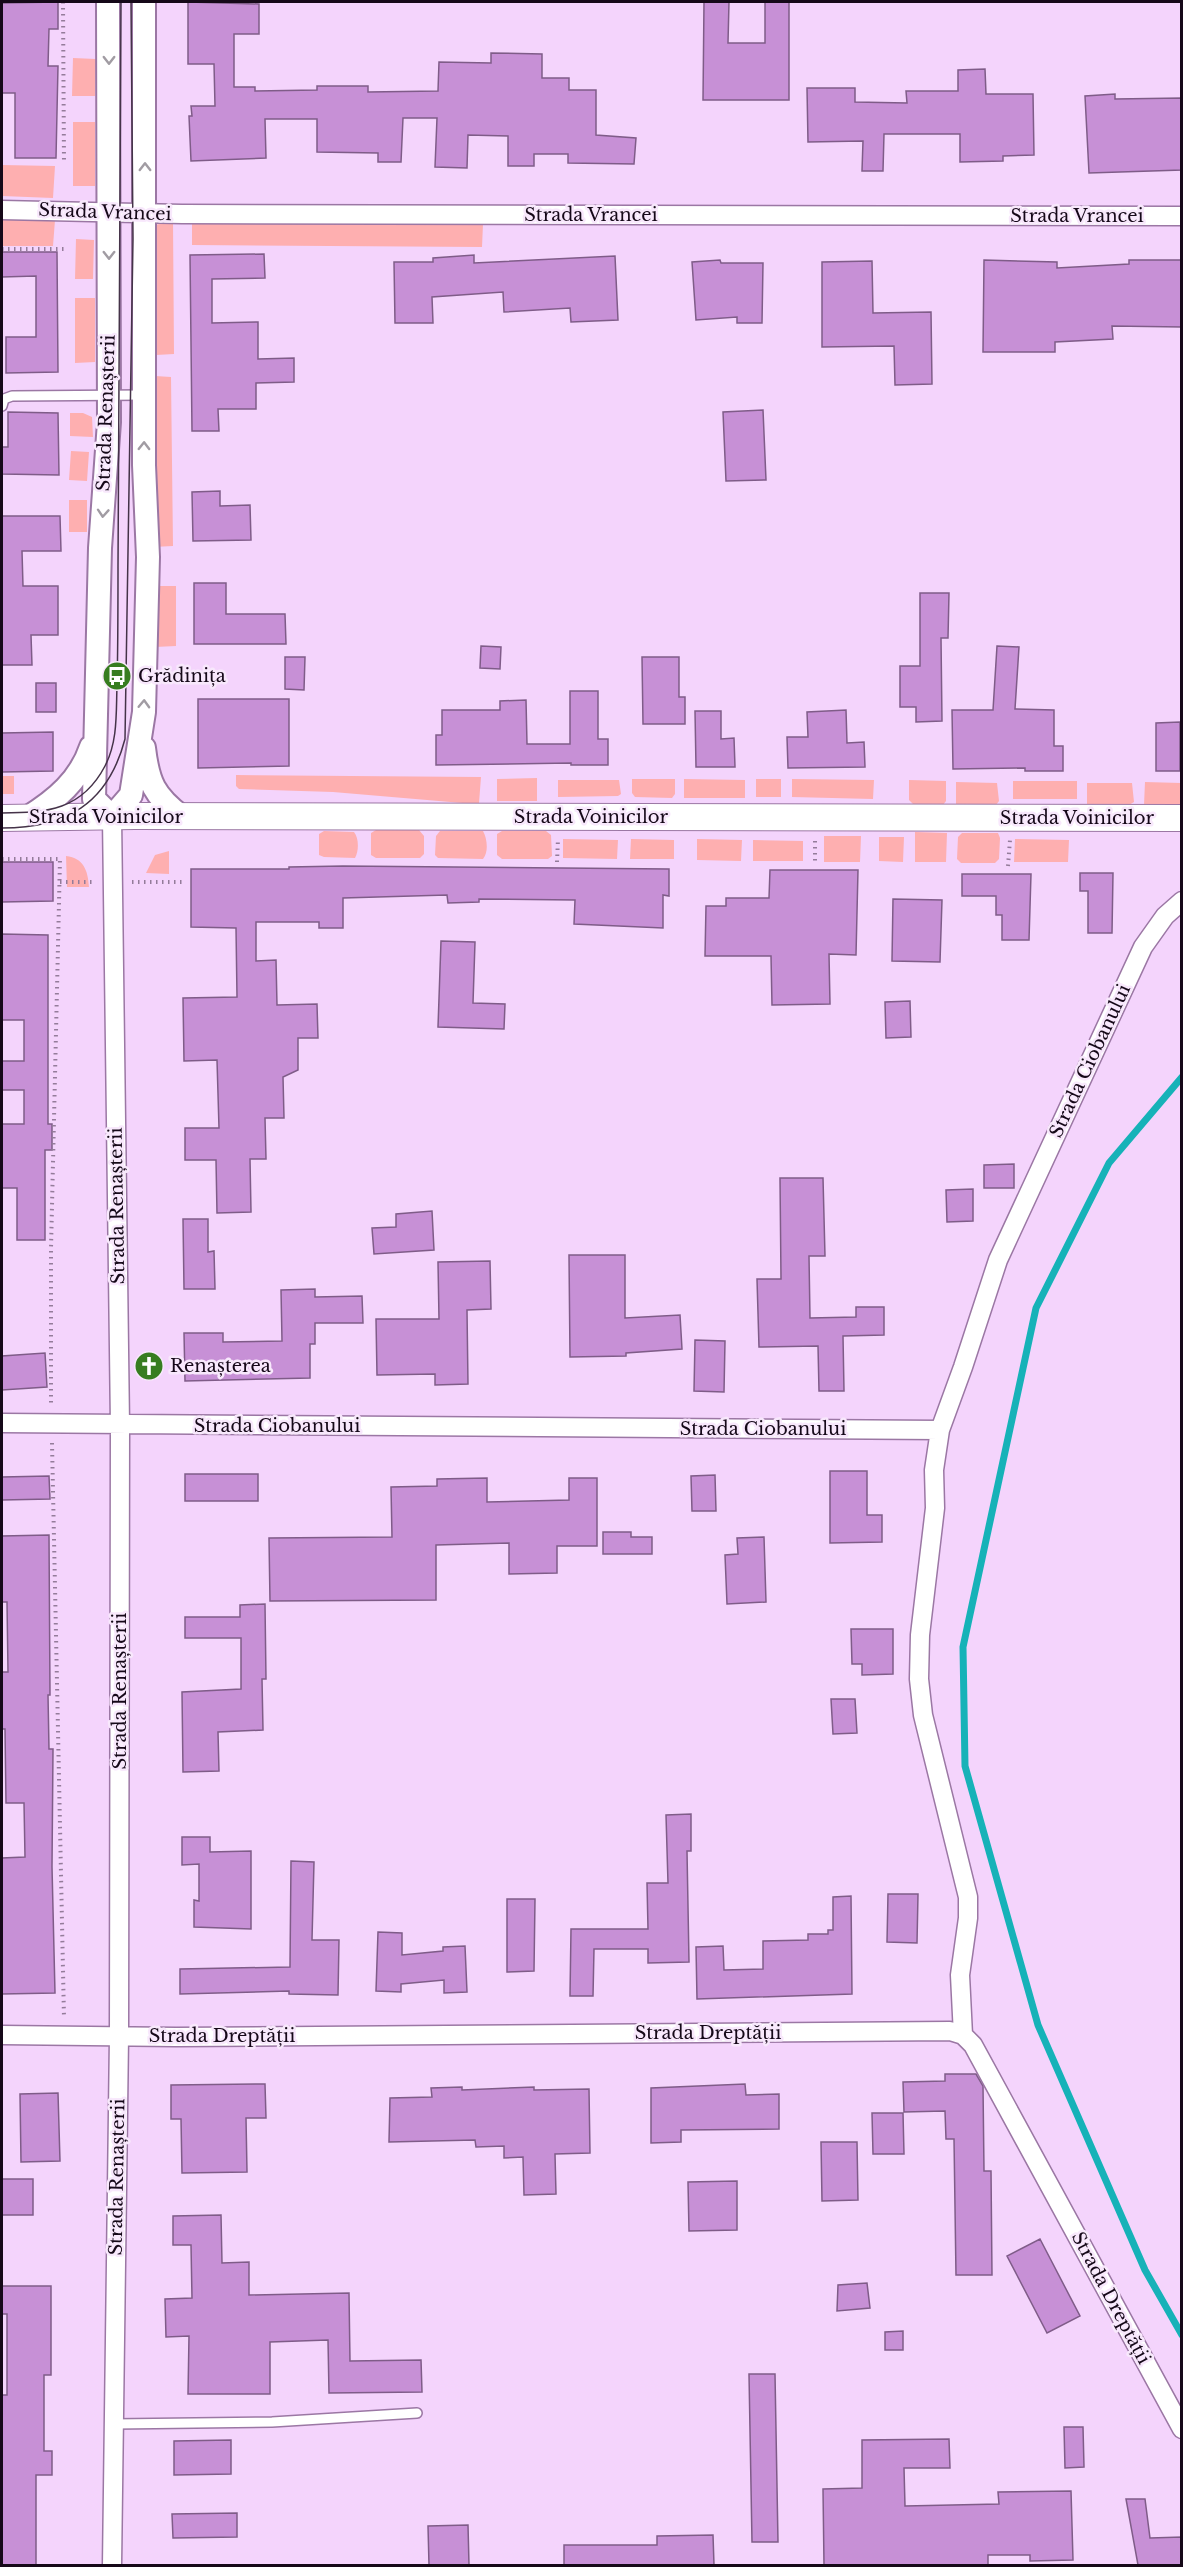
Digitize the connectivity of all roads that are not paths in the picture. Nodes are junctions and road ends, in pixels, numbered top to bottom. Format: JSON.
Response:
{"nodes":[{"id":1,"x":108,"y":2,"type":"edge"},
{"id":2,"x":144,"y":2,"type":"edge"},
{"id":3,"x":2,"y":210,"type":"edge"},
{"id":4,"x":109,"y":212,"type":"junction"},
{"id":5,"x":145,"y":213,"type":"junction"},
{"id":6,"x":1182,"y":216,"type":"edge"},
{"id":7,"x":109,"y":395,"type":"junction"},
{"id":8,"x":145,"y":395,"type":"junction"},
{"id":9,"x":2,"y":408,"type":"edge"},
{"id":10,"x":2,"y":417,"type":"edge"},
{"id":11,"x":96,"y":728,"type":"junction"},
{"id":12,"x":142,"y":734,"type":"junction"},
{"id":13,"x":182,"y":817,"type":"junction"},
{"id":14,"x":2,"y":818,"type":"edge"},
{"id":15,"x":27,"y":818,"type":"junction"},
{"id":16,"x":112,"y":818,"type":"junction"},
{"id":17,"x":1182,"y":818,"type":"edge"},
{"id":18,"x":1182,"y":902,"type":"edge"},
{"id":19,"x":2,"y":1423,"type":"edge"},
{"id":20,"x":120,"y":1425,"type":"junction"},
{"id":21,"x":940,"y":1430,"type":"junction"},
{"id":22,"x":2,"y":2035,"type":"edge"},
{"id":23,"x":963,"y":2035,"type":"junction"},
{"id":24,"x":119,"y":2036,"type":"junction"},
{"id":25,"x":417,"y":2413,"type":"dead end"},
{"id":26,"x":114,"y":2424,"type":"junction"},
{"id":27,"x":1182,"y":2429,"type":"edge"},
{"id":28,"x":112,"y":2565,"type":"edge"}],
"edges":[{"from":1,"to":4,"type":"street","name":"Strada Renașterii","one_way":true},
{"from":5,"to":2,"type":"street","name":"Strada Renașterii","one_way":true},
{"from":3,"to":4,"type":"street","name":"Strada Vrancei"},
{"from":4,"to":5,"type":"street","name":"Strada Vrancei"},
{"from":4,"to":7,"type":"street","name":"Strada Renașterii","one_way":true},
{"from":5,"to":6,"type":"street","name":"Strada Vrancei"},
{"from":5,"to":8,"type":"street","name":"Strada Renașterii"},
{"from":7,"to":8,"type":"lane"},
{"from":7,"to":9,"type":"lane"},
{"from":7,"to":11,"type":"street","name":"Strada Renașterii","one_way":true},
{"from":12,"to":8,"type":"street","name":"Strada Renașterii","one_way":true},
{"from":9,"to":10,"type":"lane"},
{"from":11,"to":15,"type":"street"},
{"from":11,"to":16,"type":"street","name":"Strada Renașterii"},
{"from":12,"to":13,"type":"street"},
{"from":12,"to":16,"type":"street","name":"Strada Renașterii"},
{"from":13,"to":16,"type":"main road","name":"Strada Voinicilor"},
{"from":13,"to":17,"type":"main road","name":"Strada Voinicilor"},
{"from":14,"to":15,"type":"main road","name":"Strada Voinicilor"},
{"from":15,"to":16,"type":"main road","name":"Strada Voinicilor"},
{"from":16,"to":20,"type":"street","name":"Strada Renașterii"},
{"from":18,"to":21,"type":"street","name":"Strada Ciobanului"},
{"from":19,"to":20,"type":"street","name":"Strada Ciobanului"},
{"from":20,"to":21,"type":"street","name":"Strada Ciobanului"},
{"from":20,"to":24,"type":"street","name":"Strada Renașterii"},
{"from":21,"to":23,"type":"street"},
{"from":22,"to":24,"type":"street","name":"Strada Dreptății"},
{"from":23,"to":24,"type":"street","name":"Strada Dreptății"},
{"from":23,"to":27,"type":"street","name":"Strada Dreptății"},
{"from":24,"to":26,"type":"street","name":"Strada Renașterii"},
{"from":25,"to":26,"type":"lane"},
{"from":26,"to":28,"type":"street","name":"Strada Renașterii"}]}
